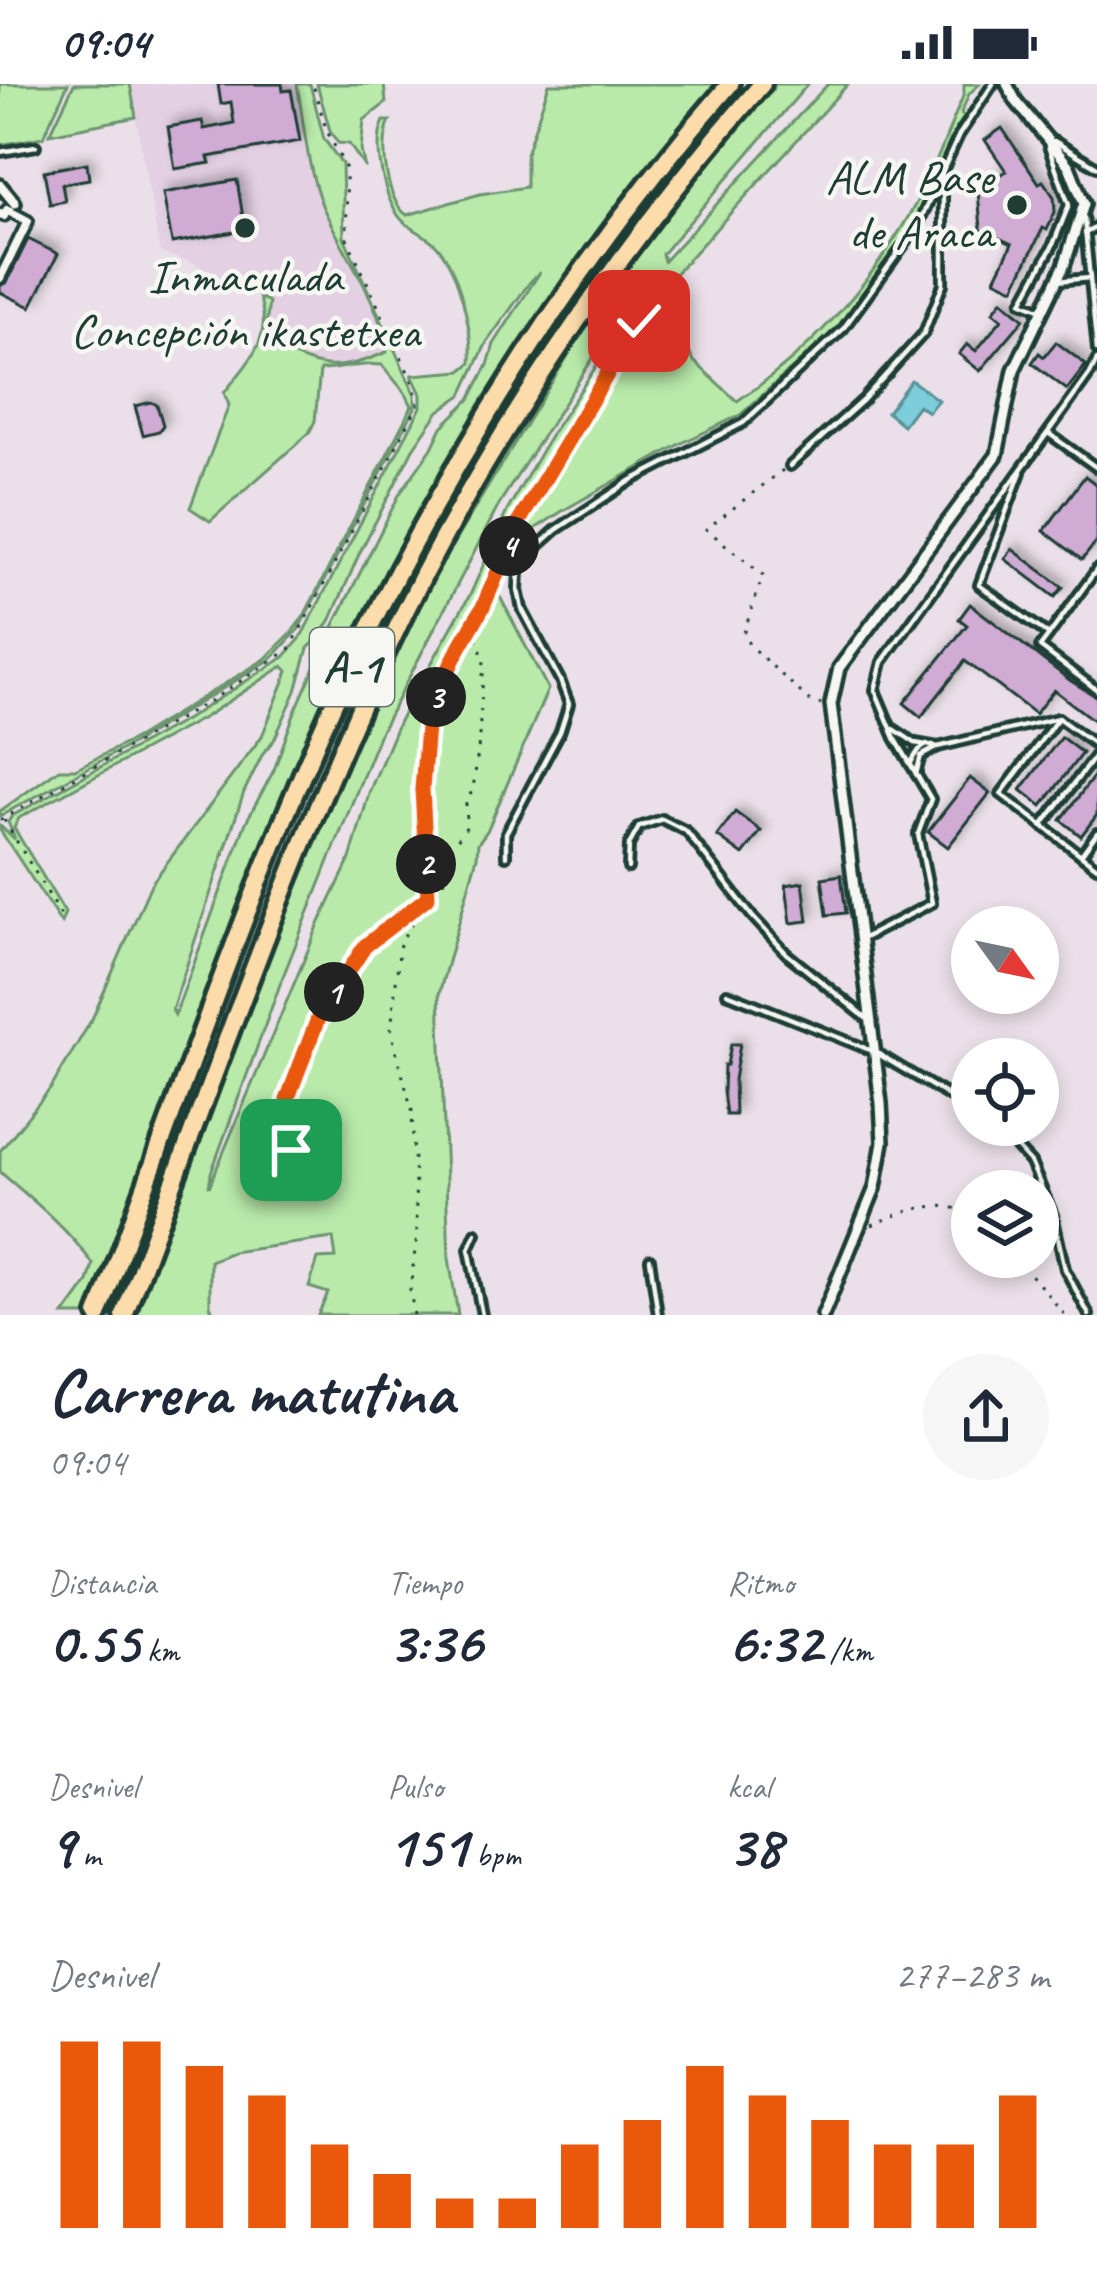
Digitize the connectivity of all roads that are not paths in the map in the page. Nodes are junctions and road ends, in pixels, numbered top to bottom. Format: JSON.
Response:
{"nodes":[{"id":1,"x":730,"y":84,"type":"edge"},
{"id":2,"x":762,"y":84,"type":"edge"},
{"id":3,"x":993,"y":84,"type":"edge"},
{"id":4,"x":1007,"y":84,"type":"edge"},
{"id":5,"x":1044,"y":135,"type":"junction"},
{"id":6,"x":36,"y":146,"type":"dead end"},
{"id":7,"x":0,"y":152,"type":"edge"},
{"id":8,"x":1097,"y":167,"type":"edge"},
{"id":9,"x":943,"y":171,"type":"junction"},
{"id":10,"x":0,"y":185,"type":"edge"},
{"id":11,"x":15,"y":202,"type":"dead end"},
{"id":12,"x":1083,"y":207,"type":"junction"},
{"id":13,"x":0,"y":214,"type":"edge"},
{"id":14,"x":1097,"y":227,"type":"edge"},
{"id":15,"x":1085,"y":233,"type":"junction"},
{"id":16,"x":0,"y":278,"type":"edge"},
{"id":17,"x":1090,"y":278,"type":"junction"},
{"id":18,"x":1056,"y":280,"type":"junction"},
{"id":19,"x":1042,"y":310,"type":"junction"},
{"id":20,"x":1097,"y":350,"type":"edge"},
{"id":21,"x":1097,"y":361,"type":"edge"},
{"id":22,"x":1048,"y":433,"type":"junction"},
{"id":23,"x":790,"y":466,"type":"road end"},
{"id":24,"x":1023,"y":466,"type":"junction"},
{"id":25,"x":1097,"y":468,"type":"edge"},
{"id":26,"x":1097,"y":569,"type":"edge"},
{"id":27,"x":1094,"y":579,"type":"edge"},
{"id":28,"x":1049,"y":635,"type":"junction"},
{"id":29,"x":1097,"y":690,"type":"edge"},
{"id":30,"x":1058,"y":718,"type":"junction"},
{"id":31,"x":890,"y":724,"type":"junction"},
{"id":32,"x":925,"y":746,"type":"junction"},
{"id":33,"x":938,"y":747,"type":"junction"},
{"id":34,"x":1097,"y":750,"type":"edge"},
{"id":35,"x":910,"y":764,"type":"junction"},
{"id":36,"x":916,"y":774,"type":"junction"},
{"id":37,"x":1042,"y":826,"type":"junction"},
{"id":38,"x":1097,"y":832,"type":"edge"},
{"id":39,"x":1081,"y":855,"type":"junction"},
{"id":40,"x":506,"y":856,"type":"dead end"},
{"id":41,"x":1097,"y":867,"type":"edge"},
{"id":42,"x":628,"y":868,"type":"dead end"},
{"id":43,"x":860,"y":940,"type":"junction"},
{"id":44,"x":727,"y":993,"type":"dead end"},
{"id":45,"x":871,"y":1022,"type":"junction"},
{"id":46,"x":874,"y":1052,"type":"junction"},
{"id":47,"x":951,"y":1098,"type":"edge"},
{"id":48,"x":1016,"y":1146,"type":"edge"},
{"id":49,"x":476,"y":1233,"type":"dead end"},
{"id":50,"x":650,"y":1259,"type":"dead end"},
{"id":51,"x":98,"y":1315,"type":"edge"},
{"id":52,"x":124,"y":1315,"type":"edge"},
{"id":53,"x":482,"y":1315,"type":"edge"},
{"id":54,"x":658,"y":1315,"type":"edge"},
{"id":55,"x":823,"y":1315,"type":"edge"},
{"id":56,"x":1089,"y":1315,"type":"edge"}],
"edges":[{"from":1,"to":51,"type":"highway","number":"A-1"},
{"from":2,"to":52,"type":"highway","number":"A-1"},
{"from":3,"to":9,"type":"lane"},
{"from":4,"to":5,"type":"street"},
{"from":5,"to":8,"type":"lane"},
{"from":5,"to":12,"type":"street"},
{"from":5,"to":19,"type":"lane"},
{"from":6,"to":7,"type":"lane"},
{"from":9,"to":23,"type":"lane"},
{"from":9,"to":40,"type":"lane"},
{"from":10,"to":11,"type":"street"},
{"from":12,"to":15,"type":"lane"},
{"from":12,"to":18,"type":"street"},
{"from":13,"to":16,"type":"street"},
{"from":14,"to":15,"type":"lane"},
{"from":15,"to":17,"type":"lane"},
{"from":17,"to":18,"type":"lane"},
{"from":17,"to":20,"type":"lane"},
{"from":18,"to":19,"type":"street"},
{"from":19,"to":43,"type":"street"},
{"from":21,"to":22,"type":"lane"},
{"from":22,"to":24,"type":"lane"},
{"from":22,"to":25,"type":"lane"},
{"from":24,"to":28,"type":"lane"},
{"from":24,"to":31,"type":"lane"},
{"from":26,"to":27,"type":"lane"},
{"from":27,"to":28,"type":"lane"},
{"from":28,"to":29,"type":"lane"},
{"from":30,"to":33,"type":"lane"},
{"from":30,"to":34,"type":"lane"},
{"from":30,"to":37,"type":"lane"},
{"from":31,"to":32,"type":"lane"},
{"from":31,"to":35,"type":"lane"},
{"from":32,"to":33,"type":"lane"},
{"from":32,"to":35,"type":"lane"},
{"from":33,"to":36,"type":"lane"},
{"from":34,"to":37,"type":"lane"},
{"from":35,"to":36,"type":"lane"},
{"from":36,"to":43,"type":"lane"},
{"from":37,"to":39,"type":"lane"},
{"from":38,"to":39,"type":"lane"},
{"from":39,"to":41,"type":"lane"},
{"from":42,"to":45,"type":"lane"},
{"from":43,"to":45,"type":"street"},
{"from":44,"to":46,"type":"lane"},
{"from":45,"to":46,"type":"street"},
{"from":46,"to":47,"type":"lane"},
{"from":46,"to":55,"type":"street"},
{"from":48,"to":56,"type":"lane"},
{"from":49,"to":53,"type":"lane"},
{"from":50,"to":54,"type":"lane"}]}
